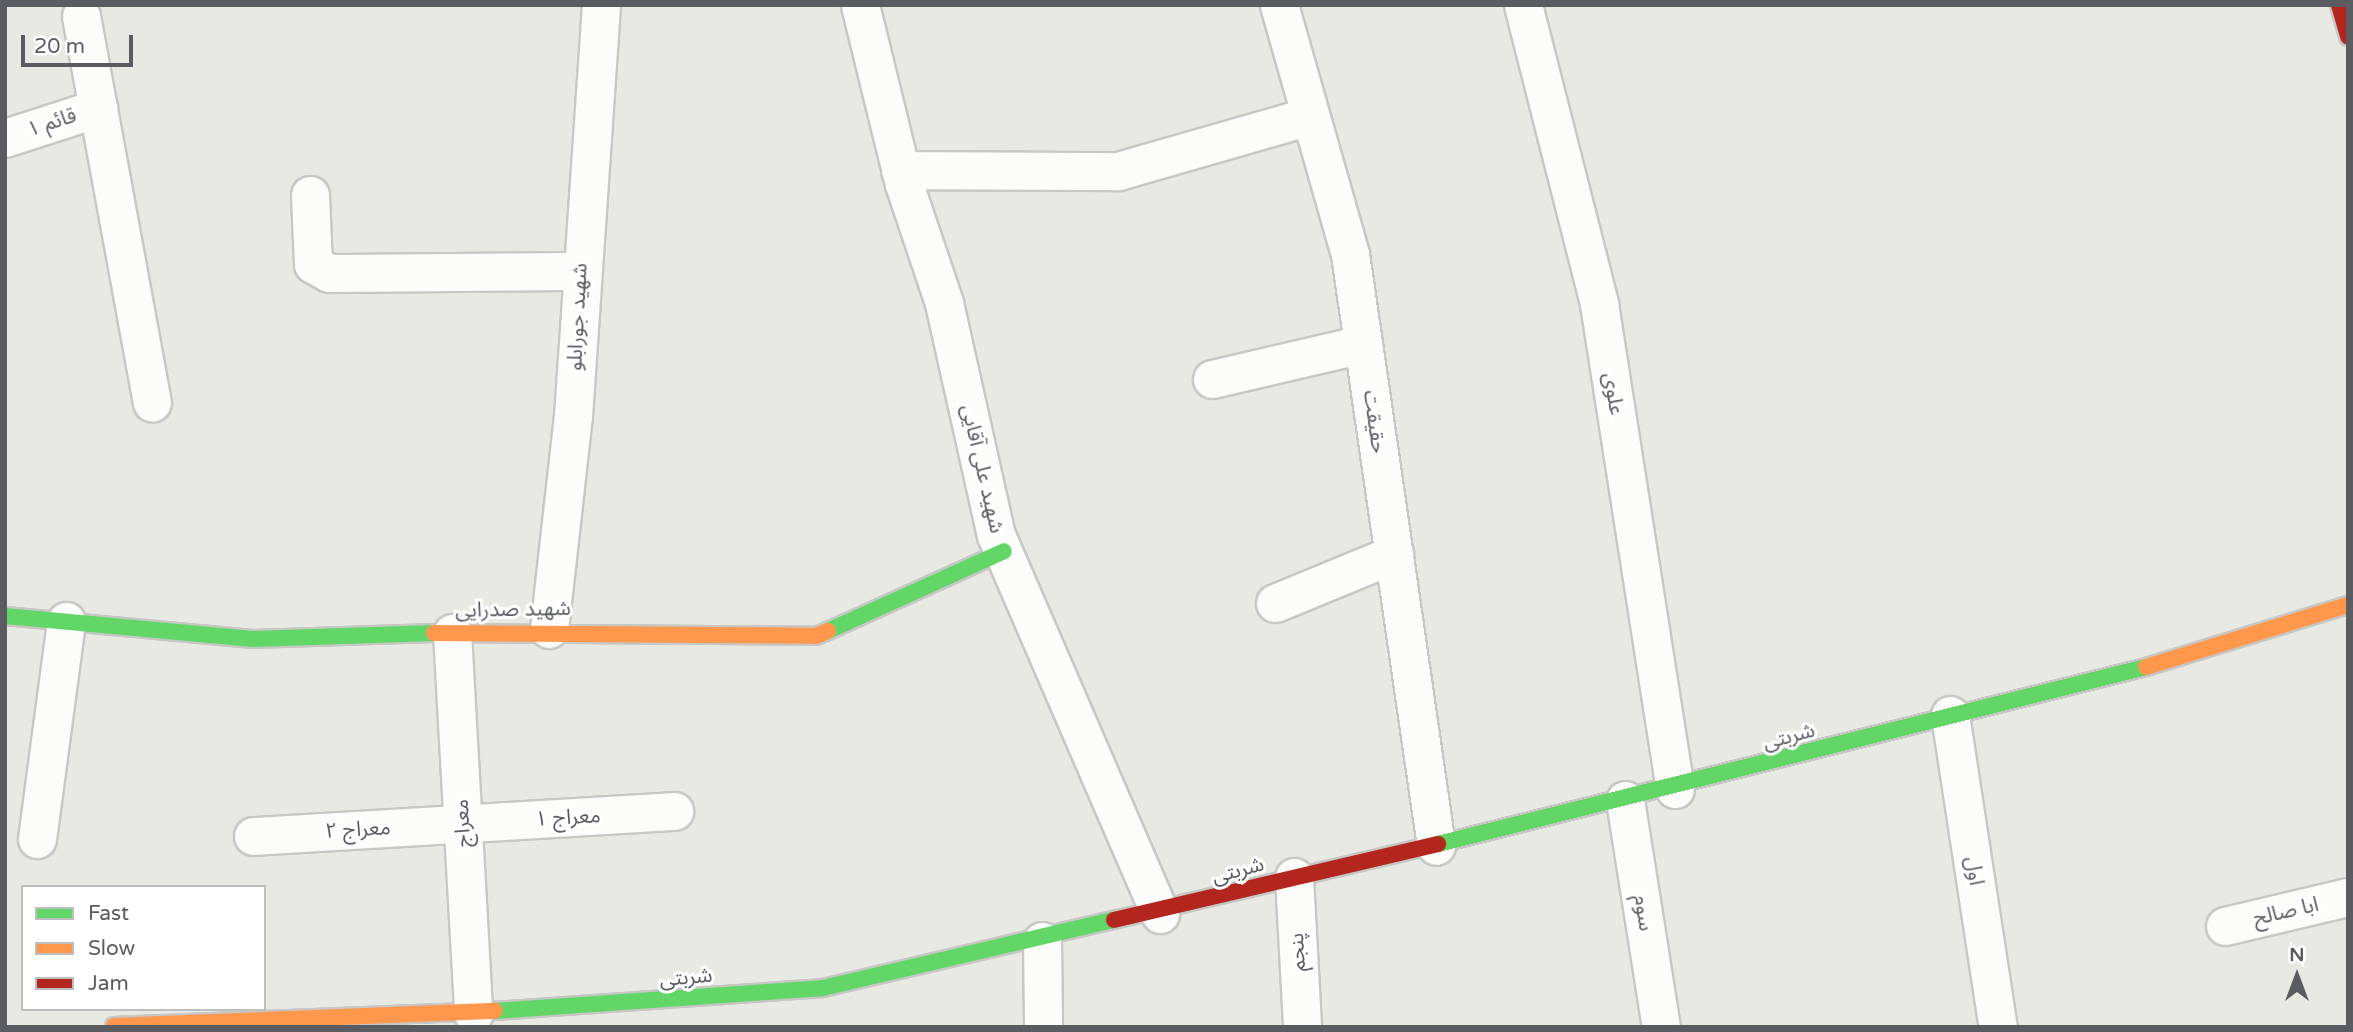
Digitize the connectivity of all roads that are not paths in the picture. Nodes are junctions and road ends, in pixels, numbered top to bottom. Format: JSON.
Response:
{"nodes":[{"id":1,"x":601,"y":5,"type":"edge"},
{"id":2,"x":860,"y":5,"type":"edge"},
{"id":3,"x":1279,"y":5,"type":"edge"},
{"id":4,"x":1523,"y":5,"type":"edge"},
{"id":5,"x":2339,"y":5,"type":"edge"},
{"id":6,"x":81,"y":16,"type":"dead end"},
{"id":7,"x":2348,"y":37,"type":"edge"},
{"id":8,"x":98,"y":107,"type":"junction"},
{"id":9,"x":1310,"y":116,"type":"junction"},
{"id":10,"x":5,"y":138,"type":"edge"},
{"id":11,"x":900,"y":170,"type":"junction"},
{"id":12,"x":310,"y":195,"type":"dead end"},
{"id":13,"x":580,"y":271,"type":"junction"},
{"id":14,"x":1363,"y":344,"type":"junction"},
{"id":15,"x":1212,"y":379,"type":"dead end"},
{"id":16,"x":152,"y":402,"type":"dead end"},
{"id":17,"x":1004,"y":551,"type":"junction"},
{"id":18,"x":1394,"y":554,"type":"junction"},
{"id":19,"x":1275,"y":603,"type":"dead end"},
{"id":20,"x":2348,"y":605,"type":"edge"},
{"id":21,"x":5,"y":616,"type":"edge"},
{"id":22,"x":66,"y":621,"type":"junction"},
{"id":23,"x":549,"y":629,"type":"junction"},
{"id":24,"x":452,"y":632,"type":"junction"},
{"id":25,"x":1950,"y":715,"type":"junction"},
{"id":26,"x":1675,"y":789,"type":"junction"},
{"id":27,"x":1625,"y":800,"type":"junction"},
{"id":28,"x":674,"y":811,"type":"dead end"},
{"id":29,"x":463,"y":824,"type":"junction"},
{"id":30,"x":253,"y":836,"type":"dead end"},
{"id":31,"x":37,"y":839,"type":"dead end"},
{"id":32,"x":1436,"y":846,"type":"junction"},
{"id":33,"x":1294,"y":877,"type":"junction"},
{"id":34,"x":2348,"y":897,"type":"edge"},
{"id":35,"x":1160,"y":914,"type":"junction"},
{"id":36,"x":2225,"y":926,"type":"dead end"},
{"id":37,"x":1042,"y":941,"type":"junction"},
{"id":38,"x":473,"y":1014,"type":"junction"},
{"id":39,"x":255,"y":1025,"type":"edge"},
{"id":40,"x":114,"y":1026,"type":"edge"},
{"id":41,"x":1043,"y":1027,"type":"edge"},
{"id":42,"x":1302,"y":1027,"type":"edge"},
{"id":43,"x":1661,"y":1027,"type":"edge"},
{"id":44,"x":1998,"y":1027,"type":"edge"}],
"edges":[{"from":1,"to":13,"type":"street","name":"شهید جورابلو"},
{"from":2,"to":11,"type":"street","name":"شهید علی آقایی"},
{"from":3,"to":9,"type":"street","name":"حقیقت"},
{"from":4,"to":26,"type":"street","name":"علوی"},
{"from":5,"to":7,"type":"street"},
{"from":6,"to":8,"type":"street"},
{"from":8,"to":10,"type":"street","name":"قائم ۱"},
{"from":8,"to":16,"type":"street"},
{"from":9,"to":11,"type":"street"},
{"from":9,"to":14,"type":"street","name":"حقیقت"},
{"from":11,"to":17,"type":"street","name":"شهید علی آقایی"},
{"from":12,"to":13,"type":"street"},
{"from":13,"to":23,"type":"street","name":"شهید جورابلو"},
{"from":14,"to":15,"type":"street"},
{"from":14,"to":18,"type":"street","name":"حقیقت"},
{"from":17,"to":23,"type":"street","name":"شهید صدرایی"},
{"from":17,"to":35,"type":"street","name":"شهید علی آقایی"},
{"from":18,"to":19,"type":"street"},
{"from":18,"to":32,"type":"street","name":"حقیقت"},
{"from":20,"to":25,"type":"street","name":"شربتی"},
{"from":21,"to":22,"type":"street","name":"شهید صدرایی"},
{"from":22,"to":24,"type":"street","name":"شهید صدرایی"},
{"from":22,"to":31,"type":"street"},
{"from":23,"to":24,"type":"street","name":"شهید صدرایی"},
{"from":24,"to":29,"type":"street","name":"معراج"},
{"from":25,"to":26,"type":"street","name":"شربتی"},
{"from":25,"to":44,"type":"street","name":"اول"},
{"from":26,"to":27,"type":"street","name":"شربتی"},
{"from":27,"to":32,"type":"street","name":"شربتی"},
{"from":27,"to":43,"type":"street","name":"سوم"},
{"from":28,"to":29,"type":"street","name":"معراج ۱"},
{"from":29,"to":30,"type":"street","name":"معراج ۲"},
{"from":29,"to":38,"type":"street","name":"معراج"},
{"from":32,"to":33,"type":"street","name":"شربتی"},
{"from":33,"to":35,"type":"street","name":"شربتی"},
{"from":33,"to":42,"type":"street","name":"پنجم"},
{"from":34,"to":36,"type":"street","name":"ابا صالح"},
{"from":35,"to":37,"type":"street","name":"شربتی"},
{"from":37,"to":38,"type":"street","name":"شربتی"},
{"from":37,"to":41,"type":"street"},
{"from":38,"to":39,"type":"street","name":"شربتی"},
{"from":39,"to":40,"type":"street","name":"شربتی"}]}
